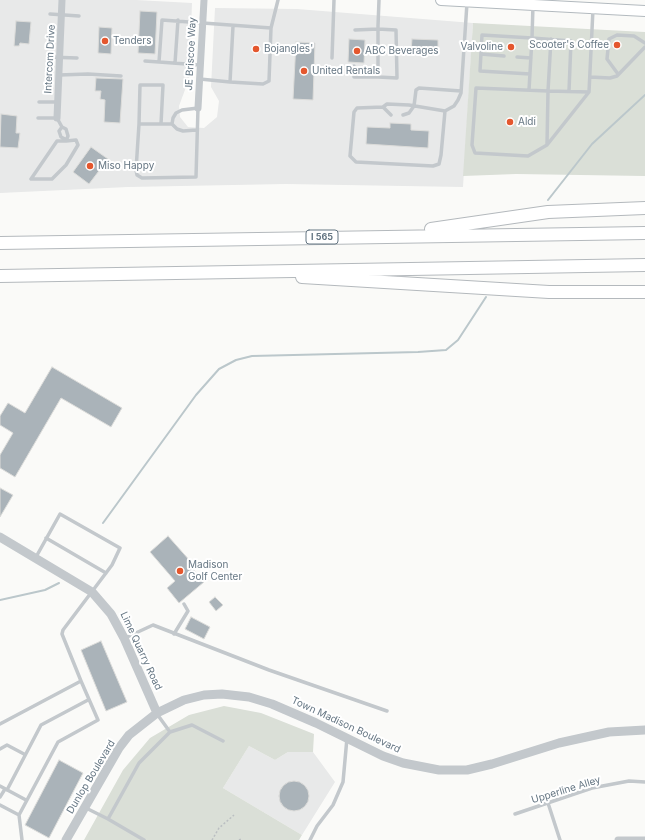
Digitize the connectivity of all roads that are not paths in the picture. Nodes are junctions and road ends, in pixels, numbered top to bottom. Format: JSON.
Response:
{"nodes":[{"id":1,"x":62,"y":0,"type":"edge"},
{"id":2,"x":204,"y":0,"type":"edge"},
{"id":3,"x":278,"y":0,"type":"edge"},
{"id":4,"x":334,"y":0,"type":"edge"},
{"id":5,"x":379,"y":0,"type":"edge"},
{"id":6,"x":441,"y":0,"type":"edge"},
{"id":7,"x":468,"y":1,"type":"junction"},
{"id":8,"x":605,"y":4,"type":"edge"},
{"id":9,"x":533,"y":5,"type":"junction"},
{"id":10,"x":590,"y":5,"type":"edge"},
{"id":11,"x":645,"y":11,"type":"edge"},
{"id":12,"x":50,"y":14,"type":"dead end"},
{"id":13,"x":62,"y":15,"type":"junction"},
{"id":14,"x":80,"y":16,"type":"dead end"},
{"id":15,"x":178,"y":20,"type":"junction"},
{"id":16,"x":203,"y":23,"type":"junction"},
{"id":17,"x":232,"y":26,"type":"junction"},
{"id":18,"x":271,"y":28,"type":"junction"},
{"id":19,"x":378,"y":29,"type":"junction"},
{"id":20,"x":355,"y":30,"type":"dead end"},
{"id":21,"x":532,"y":38,"type":"junction"},
{"id":22,"x":551,"y":40,"type":"junction"},
{"id":23,"x":645,"y":43,"type":"edge"},
{"id":24,"x":645,"y":47,"type":"edge"},
{"id":25,"x":481,"y":54,"type":"junction"},
{"id":26,"x":504,"y":56,"type":"dead end"},
{"id":27,"x":517,"y":56,"type":"dead end"},
{"id":28,"x":48,"y":57,"type":"dead end"},
{"id":29,"x":60,"y":58,"type":"junction"},
{"id":30,"x":77,"y":58,"type":"dead end"},
{"id":31,"x":332,"y":58,"type":"dead end"},
{"id":32,"x":531,"y":58,"type":"junction"},
{"id":33,"x":145,"y":61,"type":"dead end"},
{"id":34,"x":158,"y":62,"type":"junction"},
{"id":35,"x":175,"y":63,"type":"junction"},
{"id":36,"x":202,"y":65,"type":"junction"},
{"id":37,"x":354,"y":66,"type":"dead end"},
{"id":38,"x":530,"y":74,"type":"junction"},
{"id":39,"x":618,"y":74,"type":"junction"},
{"id":40,"x":59,"y":75,"type":"junction"},
{"id":41,"x":121,"y":76,"type":"dead end"},
{"id":42,"x":378,"y":77,"type":"junction"},
{"id":43,"x":590,"y":77,"type":"junction"},
{"id":44,"x":200,"y":79,"type":"junction"},
{"id":45,"x":230,"y":82,"type":"junction"},
{"id":46,"x":529,"y":90,"type":"junction"},
{"id":47,"x":461,"y":91,"type":"junction"},
{"id":48,"x":548,"y":91,"type":"junction"},
{"id":49,"x":569,"y":91,"type":"junction"},
{"id":50,"x":590,"y":92,"type":"junction"},
{"id":51,"x":39,"y":102,"type":"dead end"},
{"id":52,"x":58,"y":102,"type":"junction"},
{"id":53,"x":414,"y":106,"type":"junction"},
{"id":54,"x":383,"y":107,"type":"junction"},
{"id":55,"x":198,"y":108,"type":"junction"},
{"id":56,"x":445,"y":111,"type":"junction"},
{"id":57,"x":391,"y":115,"type":"dead end"},
{"id":58,"x":403,"y":115,"type":"dead end"},
{"id":59,"x":38,"y":118,"type":"dead end"},
{"id":60,"x":57,"y":118,"type":"junction"},
{"id":61,"x":139,"y":124,"type":"junction"},
{"id":62,"x":161,"y":124,"type":"junction"},
{"id":63,"x":172,"y":124,"type":"junction"},
{"id":64,"x":196,"y":130,"type":"junction"},
{"id":65,"x":66,"y":140,"type":"junction"},
{"id":66,"x":547,"y":145,"type":"junction"},
{"id":67,"x":645,"y":208,"type":"edge"},
{"id":68,"x":645,"y":232,"type":"edge"},
{"id":69,"x":382,"y":236,"type":"junction"},
{"id":70,"x":0,"y":243,"type":"edge"},
{"id":71,"x":645,"y":265,"type":"edge"},
{"id":72,"x":247,"y":272,"type":"junction"},
{"id":73,"x":0,"y":276,"type":"edge"},
{"id":74,"x":645,"y":292,"type":"edge"},
{"id":75,"x":0,"y":537,"type":"edge"},
{"id":76,"x":46,"y":538,"type":"junction"},
{"id":77,"x":35,"y":558,"type":"junction"},
{"id":78,"x":106,"y":573,"type":"junction"},
{"id":79,"x":92,"y":592,"type":"junction"},
{"id":80,"x":184,"y":604,"type":"dead end"},
{"id":81,"x":174,"y":634,"type":"junction"},
{"id":82,"x":124,"y":638,"type":"junction"},
{"id":83,"x":81,"y":681,"type":"junction"},
{"id":84,"x":88,"y":700,"type":"junction"},
{"id":85,"x":387,"y":711,"type":"dead end"},
{"id":86,"x":157,"y":713,"type":"junction"},
{"id":87,"x":0,"y":724,"type":"edge"},
{"id":88,"x":645,"y":730,"type":"edge"},
{"id":89,"x":170,"y":732,"type":"junction"},
{"id":90,"x":347,"y":738,"type":"junction"},
{"id":91,"x":223,"y":741,"type":"dead end"},
{"id":92,"x":0,"y":749,"type":"edge"},
{"id":93,"x":24,"y":754,"type":"junction"},
{"id":94,"x":645,"y":782,"type":"edge"},
{"id":95,"x":0,"y":786,"type":"edge"},
{"id":96,"x":6,"y":789,"type":"junction"},
{"id":97,"x":0,"y":797,"type":"edge"},
{"id":98,"x":26,"y":800,"type":"junction"},
{"id":99,"x":548,"y":803,"type":"junction"},
{"id":100,"x":0,"y":805,"type":"edge"},
{"id":101,"x":85,"y":807,"type":"junction"},
{"id":102,"x":515,"y":814,"type":"dead end"},
{"id":103,"x":19,"y":815,"type":"junction"},
{"id":104,"x":108,"y":819,"type":"junction"},
{"id":105,"x":22,"y":840,"type":"edge"},
{"id":106,"x":66,"y":840,"type":"edge"},
{"id":107,"x":144,"y":840,"type":"edge"},
{"id":108,"x":310,"y":840,"type":"edge"},
{"id":109,"x":560,"y":840,"type":"edge"},
{"id":110,"x":618,"y":840,"type":"edge"},
{"id":111,"x":644,"y":840,"type":"edge"}],
"edges":[{"from":1,"to":13,"type":"street","name":"Intercom Drive"},
{"from":2,"to":16,"type":"street","name":"JE Briscoe Way"},
{"from":3,"to":18,"type":"lane"},
{"from":4,"to":31,"type":"lane"},
{"from":5,"to":19,"type":"lane"},
{"from":6,"to":7,"type":"main road"},
{"from":7,"to":9,"type":"main road"},
{"from":7,"to":47,"type":"lane"},
{"from":8,"to":10,"type":"main road"},
{"from":8,"to":11,"type":"main road"},
{"from":9,"to":10,"type":"main road"},
{"from":9,"to":21,"type":"lane"},
{"from":10,"to":43,"type":"lane"},
{"from":12,"to":13,"type":"lane"},
{"from":13,"to":14,"type":"lane"},
{"from":13,"to":29,"type":"street","name":"Intercom Drive"},
{"from":15,"to":16,"type":"lane"},
{"from":15,"to":34,"type":"lane"},
{"from":15,"to":35,"type":"lane"},
{"from":16,"to":17,"type":"lane"},
{"from":16,"to":36,"type":"street","name":"JE Briscoe Way"},
{"from":17,"to":18,"type":"lane"},
{"from":17,"to":45,"type":"lane"},
{"from":18,"to":45,"type":"lane"},
{"from":19,"to":20,"type":"lane"},
{"from":19,"to":42,"type":"lane"},
{"from":19,"to":42,"type":"lane"},
{"from":21,"to":22,"type":"lane"},
{"from":21,"to":25,"type":"lane"},
{"from":21,"to":32,"type":"lane"},
{"from":22,"to":48,"type":"lane"},
{"from":22,"to":49,"type":"lane"},
{"from":23,"to":39,"type":"lane"},
{"from":24,"to":39,"type":"lane"},
{"from":25,"to":26,"type":"lane"},
{"from":25,"to":38,"type":"lane"},
{"from":27,"to":32,"type":"lane"},
{"from":28,"to":29,"type":"lane"},
{"from":29,"to":30,"type":"lane"},
{"from":29,"to":40,"type":"street","name":"Intercom Drive"},
{"from":32,"to":38,"type":"lane"},
{"from":33,"to":34,"type":"lane"},
{"from":34,"to":35,"type":"lane"},
{"from":35,"to":36,"type":"lane"},
{"from":36,"to":44,"type":"street","name":"JE Briscoe Way"},
{"from":37,"to":42,"type":"lane"},
{"from":38,"to":46,"type":"lane"},
{"from":39,"to":43,"type":"lane"},
{"from":40,"to":41,"type":"lane"},
{"from":40,"to":52,"type":"street","name":"Intercom Drive"},
{"from":43,"to":50,"type":"lane"},
{"from":44,"to":45,"type":"lane"},
{"from":44,"to":55,"type":"street","name":"JE Briscoe Way"},
{"from":46,"to":48,"type":"lane"},
{"from":46,"to":66,"type":"lane"},
{"from":47,"to":53,"type":"lane"},
{"from":47,"to":56,"type":"lane"},
{"from":48,"to":49,"type":"lane"},
{"from":48,"to":66,"type":"lane"},
{"from":49,"to":50,"type":"lane"},
{"from":50,"to":66,"type":"lane"},
{"from":51,"to":52,"type":"lane"},
{"from":52,"to":60,"type":"street","name":"Intercom Drive"},
{"from":53,"to":54,"type":"lane"},
{"from":53,"to":56,"type":"lane"},
{"from":53,"to":58,"type":"lane"},
{"from":54,"to":56,"type":"lane"},
{"from":54,"to":57,"type":"lane"},
{"from":55,"to":63,"type":"lane"},
{"from":55,"to":64,"type":"lane"},
{"from":59,"to":60,"type":"lane"},
{"from":60,"to":65,"type":"lane"},
{"from":61,"to":62,"type":"lane"},
{"from":61,"to":62,"type":"lane"},
{"from":61,"to":64,"type":"lane"},
{"from":62,"to":63,"type":"lane"},
{"from":63,"to":64,"type":"lane"},
{"from":65,"to":65,"type":"lane"},
{"from":67,"to":69,"type":"highway"},
{"from":68,"to":69,"type":"highway","number":"I 565"},
{"from":69,"to":70,"type":"highway","number":"I 565"},
{"from":71,"to":72,"type":"highway"},
{"from":72,"to":73,"type":"highway"},
{"from":72,"to":74,"type":"highway"},
{"from":75,"to":77,"type":"street","name":"Lime Quarry Road"},
{"from":76,"to":77,"type":"lane"},
{"from":76,"to":78,"type":"lane"},
{"from":76,"to":78,"type":"lane"},
{"from":77,"to":79,"type":"street","name":"Lime Quarry Road"},
{"from":78,"to":79,"type":"lane"},
{"from":79,"to":82,"type":"street","name":"Lime Quarry Road"},
{"from":79,"to":83,"type":"lane"},
{"from":80,"to":81,"type":"lane"},
{"from":81,"to":82,"type":"lane"},
{"from":81,"to":85,"type":"lane"},
{"from":82,"to":86,"type":"street","name":"Lime Quarry Road"},
{"from":83,"to":84,"type":"lane"},
{"from":83,"to":87,"type":"lane"},
{"from":84,"to":93,"type":"lane"},
{"from":84,"to":98,"type":"lane"},
{"from":86,"to":89,"type":"lane"},
{"from":86,"to":90,"type":"street","name":"Town Madison Boulevard"},
{"from":86,"to":101,"type":"street","name":"Dunlop Boulevard"},
{"from":88,"to":90,"type":"street","name":"Town Madison Boulevard"},
{"from":89,"to":91,"type":"lane"},
{"from":89,"to":104,"type":"lane"},
{"from":90,"to":108,"type":"lane"},
{"from":92,"to":93,"type":"lane"},
{"from":93,"to":96,"type":"lane"},
{"from":94,"to":99,"type":"lane","name":"Upperline Alley"},
{"from":95,"to":96,"type":"lane"},
{"from":96,"to":97,"type":"lane"},
{"from":96,"to":98,"type":"lane"},
{"from":98,"to":103,"type":"lane"},
{"from":99,"to":102,"type":"lane","name":"Upperline Alley"},
{"from":99,"to":109,"type":"lane"},
{"from":100,"to":103,"type":"lane"},
{"from":101,"to":104,"type":"lane"},
{"from":101,"to":106,"type":"street","name":"Dunlop Boulevard"},
{"from":103,"to":105,"type":"lane"},
{"from":104,"to":107,"type":"lane"},
{"from":110,"to":111,"type":"street"}]}
